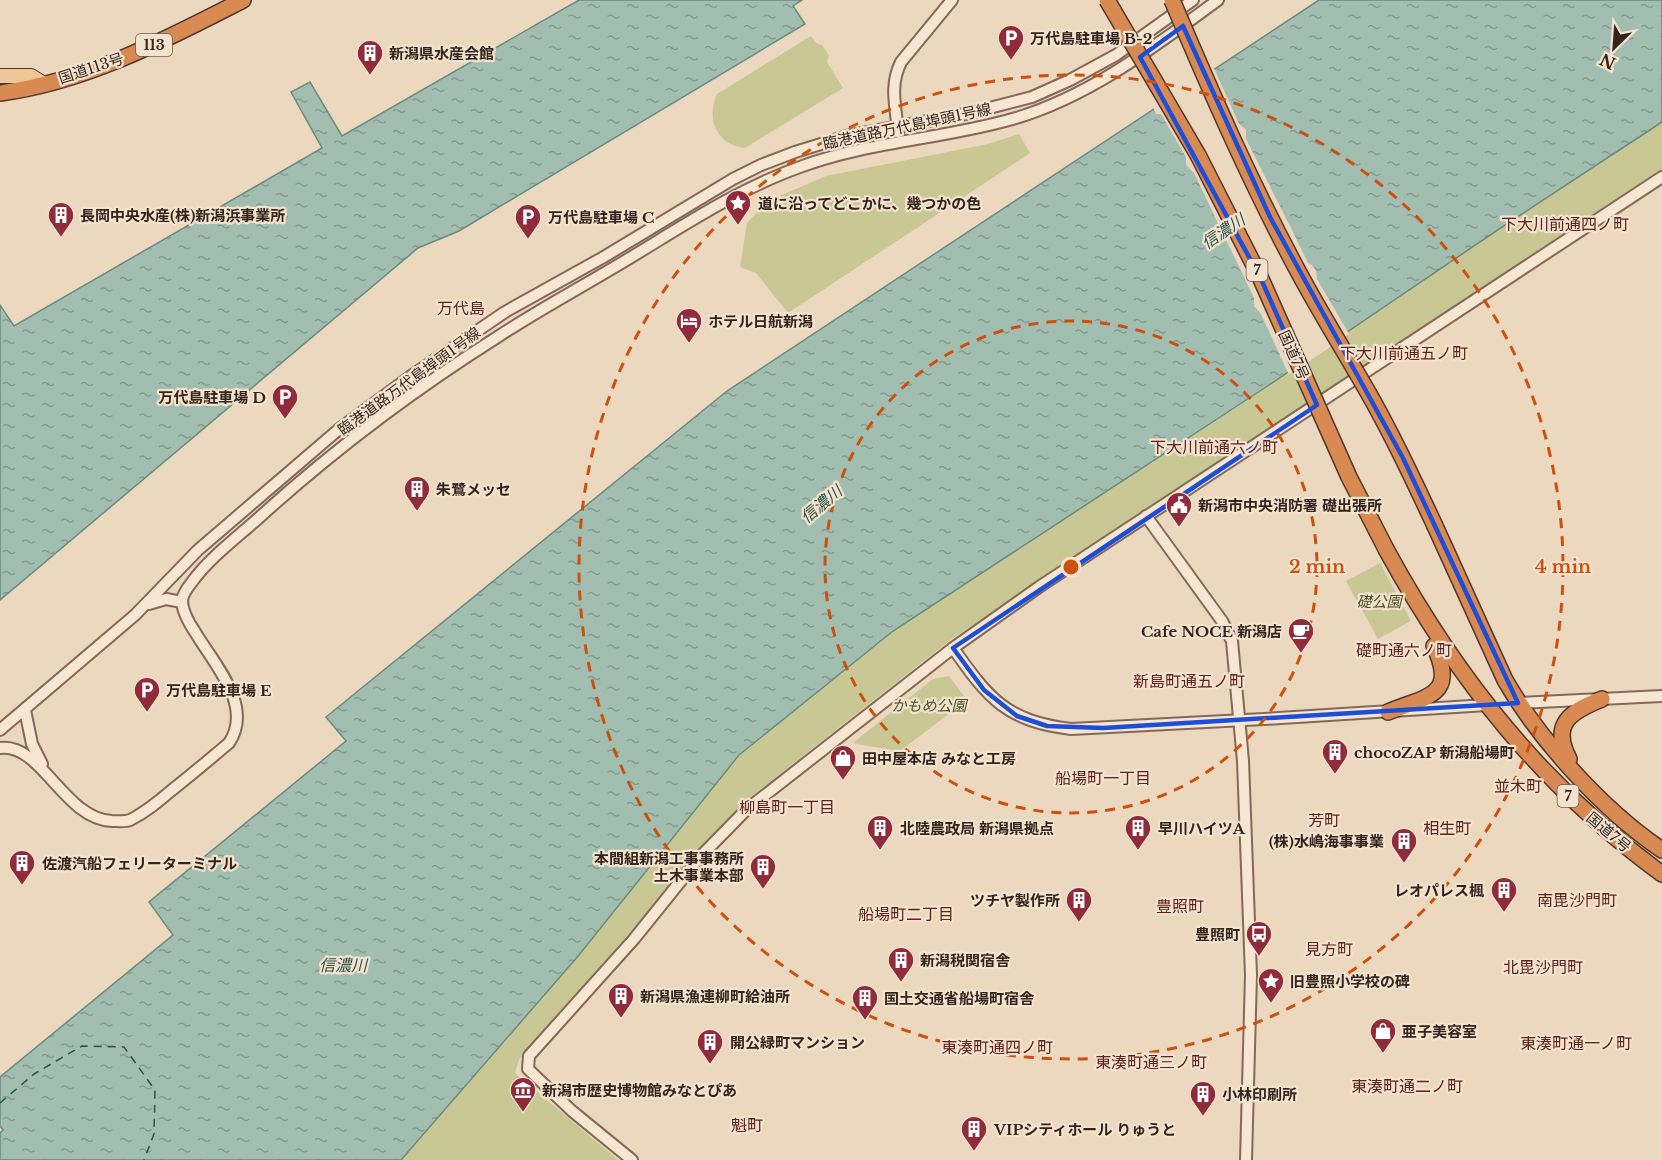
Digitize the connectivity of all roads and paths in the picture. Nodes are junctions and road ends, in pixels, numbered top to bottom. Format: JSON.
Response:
{"nodes":[{"id":1,"x":243,"y":0,"type":"edge"},
{"id":2,"x":952,"y":0,"type":"edge"},
{"id":3,"x":1107,"y":0,"type":"edge"},
{"id":4,"x":1172,"y":0,"type":"edge"},
{"id":5,"x":1193,"y":0,"type":"edge"},
{"id":6,"x":1218,"y":0,"type":"edge"},
{"id":7,"x":0,"y":76,"type":"edge"},
{"id":8,"x":44,"y":84,"type":"junction"},
{"id":9,"x":0,"y":93,"type":"edge"},
{"id":10,"x":898,"y":127,"type":"junction"},
{"id":11,"x":900,"y":143,"type":"junction"},
{"id":12,"x":1662,"y":177,"type":"edge"},
{"id":13,"x":1146,"y":516,"type":"junction"},
{"id":14,"x":1408,"y":589,"type":"junction"},
{"id":15,"x":182,"y":602,"type":"junction"},
{"id":16,"x":143,"y":606,"type":"junction"},
{"id":17,"x":953,"y":648,"type":"junction"},
{"id":18,"x":1662,"y":696,"type":"edge"},
{"id":19,"x":1602,"y":699,"type":"junction"},
{"id":20,"x":1518,"y":703,"type":"junction"},
{"id":21,"x":1487,"y":705,"type":"junction"},
{"id":22,"x":25,"y":710,"type":"junction"},
{"id":23,"x":1388,"y":712,"type":"junction"},
{"id":24,"x":1240,"y":720,"type":"junction"},
{"id":25,"x":0,"y":730,"type":"edge"},
{"id":26,"x":0,"y":748,"type":"edge"},
{"id":27,"x":55,"y":784,"type":"junction"},
{"id":28,"x":1585,"y":784,"type":"junction"},
{"id":29,"x":1662,"y":850,"type":"edge"},
{"id":30,"x":1662,"y":874,"type":"edge"},
{"id":31,"x":632,"y":1160,"type":"edge"},
{"id":32,"x":1246,"y":1160,"type":"edge"}],
"edges":[{"from":1,"to":8,"type":"highway","name":"国道113号","number":"113"},
{"from":2,"to":10,"type":"street"},
{"from":3,"to":14,"type":"highway","name":"国道7号","number":"7","bridge":true},
{"from":4,"to":20,"type":"highway","name":"国道7号","number":"7","bridge":true},
{"from":5,"to":10,"type":"street","name":"臨港道路万代島埠頭1号線"},
{"from":6,"to":11,"type":"street","name":"臨港道路万代島埠頭1号線"},
{"from":7,"to":8,"type":"main road"},
{"from":8,"to":9,"type":"highway","name":"国道113号","number":"113"},
{"from":10,"to":11,"type":"street"},
{"from":10,"to":16,"type":"street","name":"臨港道路万代島埠頭1号線"},
{"from":11,"to":15,"type":"street","name":"臨港道路万代島埠頭1号線"},
{"from":12,"to":13,"type":"street"},
{"from":13,"to":17,"type":"street"},
{"from":13,"to":24,"type":"street"},
{"from":14,"to":21,"type":"highway","name":"国道7号","number":"7"},
{"from":14,"to":23,"type":"highway"},
{"from":15,"to":16,"type":"street"},
{"from":15,"to":27,"type":"street"},
{"from":16,"to":22,"type":"street","name":"臨港道路万代島埠頭1号線"},
{"from":17,"to":24,"type":"street"},
{"from":17,"to":31,"type":"street"},
{"from":18,"to":19,"type":"street"},
{"from":19,"to":20,"type":"street"},
{"from":19,"to":28,"type":"highway"},
{"from":20,"to":21,"type":"highway"},
{"from":20,"to":28,"type":"highway","name":"国道7号","number":"7"},
{"from":21,"to":23,"type":"street"},
{"from":21,"to":30,"type":"highway","name":"国道7号","number":"7"},
{"from":22,"to":25,"type":"street","name":"臨港道路万代島埠頭1号線"},
{"from":22,"to":27,"type":"street"},
{"from":23,"to":24,"type":"street"},
{"from":24,"to":32,"type":"street"},
{"from":26,"to":27,"type":"street"},
{"from":28,"to":29,"type":"highway","name":"国道7号","number":"7"}]}
